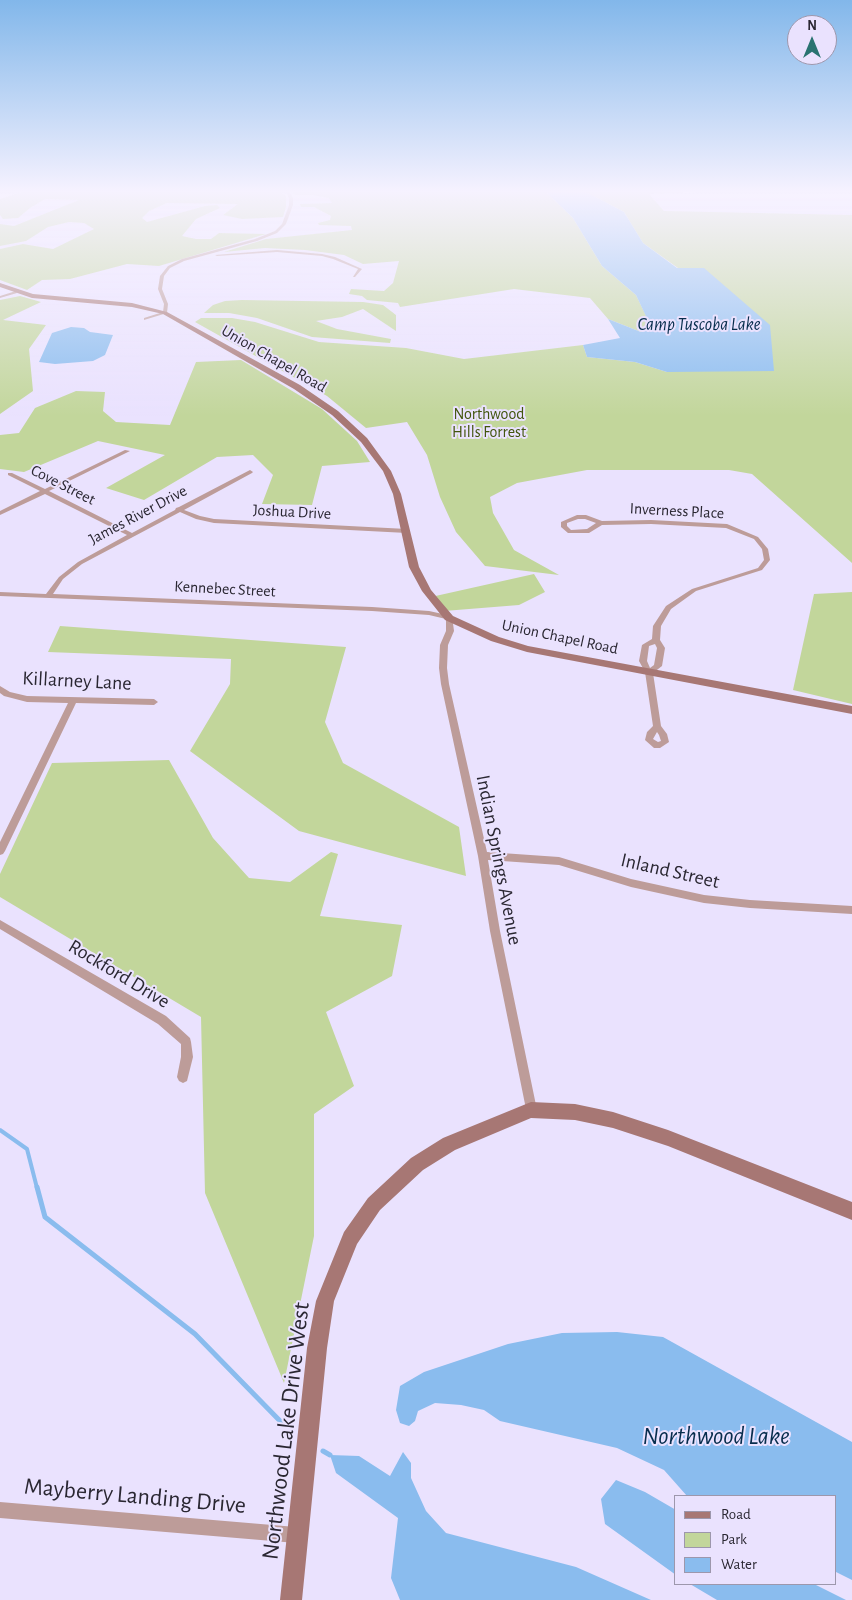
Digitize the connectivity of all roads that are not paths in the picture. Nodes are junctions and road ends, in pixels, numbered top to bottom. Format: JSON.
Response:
{"nodes":[{"id":1,"x":172,"y":267,"type":"edge"},
{"id":2,"x":354,"y":267,"type":"edge"},
{"id":3,"x":354,"y":276,"type":"dead end"},
{"id":4,"x":0,"y":285,"type":"edge"},
{"id":5,"x":16,"y":292,"type":"junction"},
{"id":6,"x":0,"y":297,"type":"edge"},
{"id":7,"x":165,"y":313,"type":"junction"},
{"id":8,"x":146,"y":320,"type":"dead end"},
{"id":9,"x":127,"y":451,"type":"dead end"},
{"id":10,"x":250,"y":472,"type":"dead end"},
{"id":11,"x":10,"y":474,"type":"dead end"},
{"id":12,"x":45,"y":492,"type":"junction"},
{"id":13,"x":178,"y":509,"type":"junction"},
{"id":14,"x":0,"y":513,"type":"edge"},
{"id":15,"x":601,"y":523,"type":"junction"},
{"id":16,"x":407,"y":531,"type":"junction"},
{"id":17,"x":130,"y":534,"type":"junction"},
{"id":18,"x":0,"y":594,"type":"edge"},
{"id":19,"x":49,"y":595,"type":"junction"},
{"id":20,"x":449,"y":618,"type":"junction"},
{"id":21,"x":656,"y":640,"type":"junction"},
{"id":22,"x":649,"y":672,"type":"junction"},
{"id":23,"x":0,"y":689,"type":"edge"},
{"id":24,"x":73,"y":700,"type":"junction"},
{"id":25,"x":154,"y":702,"type":"dead end"},
{"id":26,"x":852,"y":710,"type":"edge"},
{"id":27,"x":657,"y":727,"type":"dead end"},
{"id":28,"x":0,"y":851,"type":"edge"},
{"id":29,"x":483,"y":856,"type":"junction"},
{"id":30,"x":852,"y":910,"type":"edge"},
{"id":31,"x":0,"y":924,"type":"edge"},
{"id":32,"x":183,"y":1077,"type":"dead end"},
{"id":33,"x":531,"y":1110,"type":"junction"},
{"id":34,"x":852,"y":1211,"type":"edge"},
{"id":35,"x":0,"y":1510,"type":"edge"},
{"id":36,"x":296,"y":1535,"type":"junction"},
{"id":37,"x":291,"y":1600,"type":"edge"}],
"edges":[{"from":1,"to":7,"type":"street"},
{"from":2,"to":3,"type":"street"},
{"from":4,"to":5,"type":"street","name":"Union Chapel Road"},
{"from":5,"to":6,"type":"street"},
{"from":5,"to":7,"type":"street","name":"Union Chapel Road"},
{"from":7,"to":8,"type":"street"},
{"from":7,"to":16,"type":"street","name":"Union Chapel Road"},
{"from":9,"to":12,"type":"street"},
{"from":10,"to":13,"type":"street","name":"James River Drive"},
{"from":11,"to":12,"type":"street","name":"Cove Street"},
{"from":12,"to":14,"type":"street"},
{"from":12,"to":17,"type":"street","name":"Cove Street"},
{"from":13,"to":16,"type":"street","name":"Joshua Drive"},
{"from":13,"to":17,"type":"street","name":"James River Drive"},
{"from":15,"to":15,"type":"street","name":"Inverness Place"},
{"from":15,"to":21,"type":"street","name":"Inverness Place"},
{"from":16,"to":20,"type":"street","name":"Union Chapel Road"},
{"from":17,"to":19,"type":"street","name":"James River Drive"},
{"from":18,"to":19,"type":"street","name":"Kennebec Street"},
{"from":19,"to":20,"type":"street","name":"Kennebec Street"},
{"from":20,"to":22,"type":"street","name":"Union Chapel Road"},
{"from":20,"to":29,"type":"street","name":"Indian Springs Avenue"},
{"from":21,"to":22,"type":"street","name":"Inverness Place"},
{"from":21,"to":22,"type":"street","name":"Inverness Place"},
{"from":22,"to":26,"type":"street","name":"Union Chapel Road"},
{"from":22,"to":27,"type":"street"},
{"from":23,"to":24,"type":"street","name":"Killarney Lane"},
{"from":24,"to":25,"type":"street","name":"Killarney Lane"},
{"from":24,"to":28,"type":"street"},
{"from":29,"to":30,"type":"street","name":"Inland Street"},
{"from":29,"to":33,"type":"street","name":"Indian Springs Avenue"},
{"from":31,"to":32,"type":"street","name":"Rockford Drive"},
{"from":33,"to":34,"type":"street","name":"Northwood Lake Drive West"},
{"from":33,"to":36,"type":"street","name":"Northwood Lake Drive West"},
{"from":35,"to":36,"type":"street","name":"Mayberry Landing Drive"},
{"from":36,"to":37,"type":"street","name":"Northwood Lake Drive West"}]}
